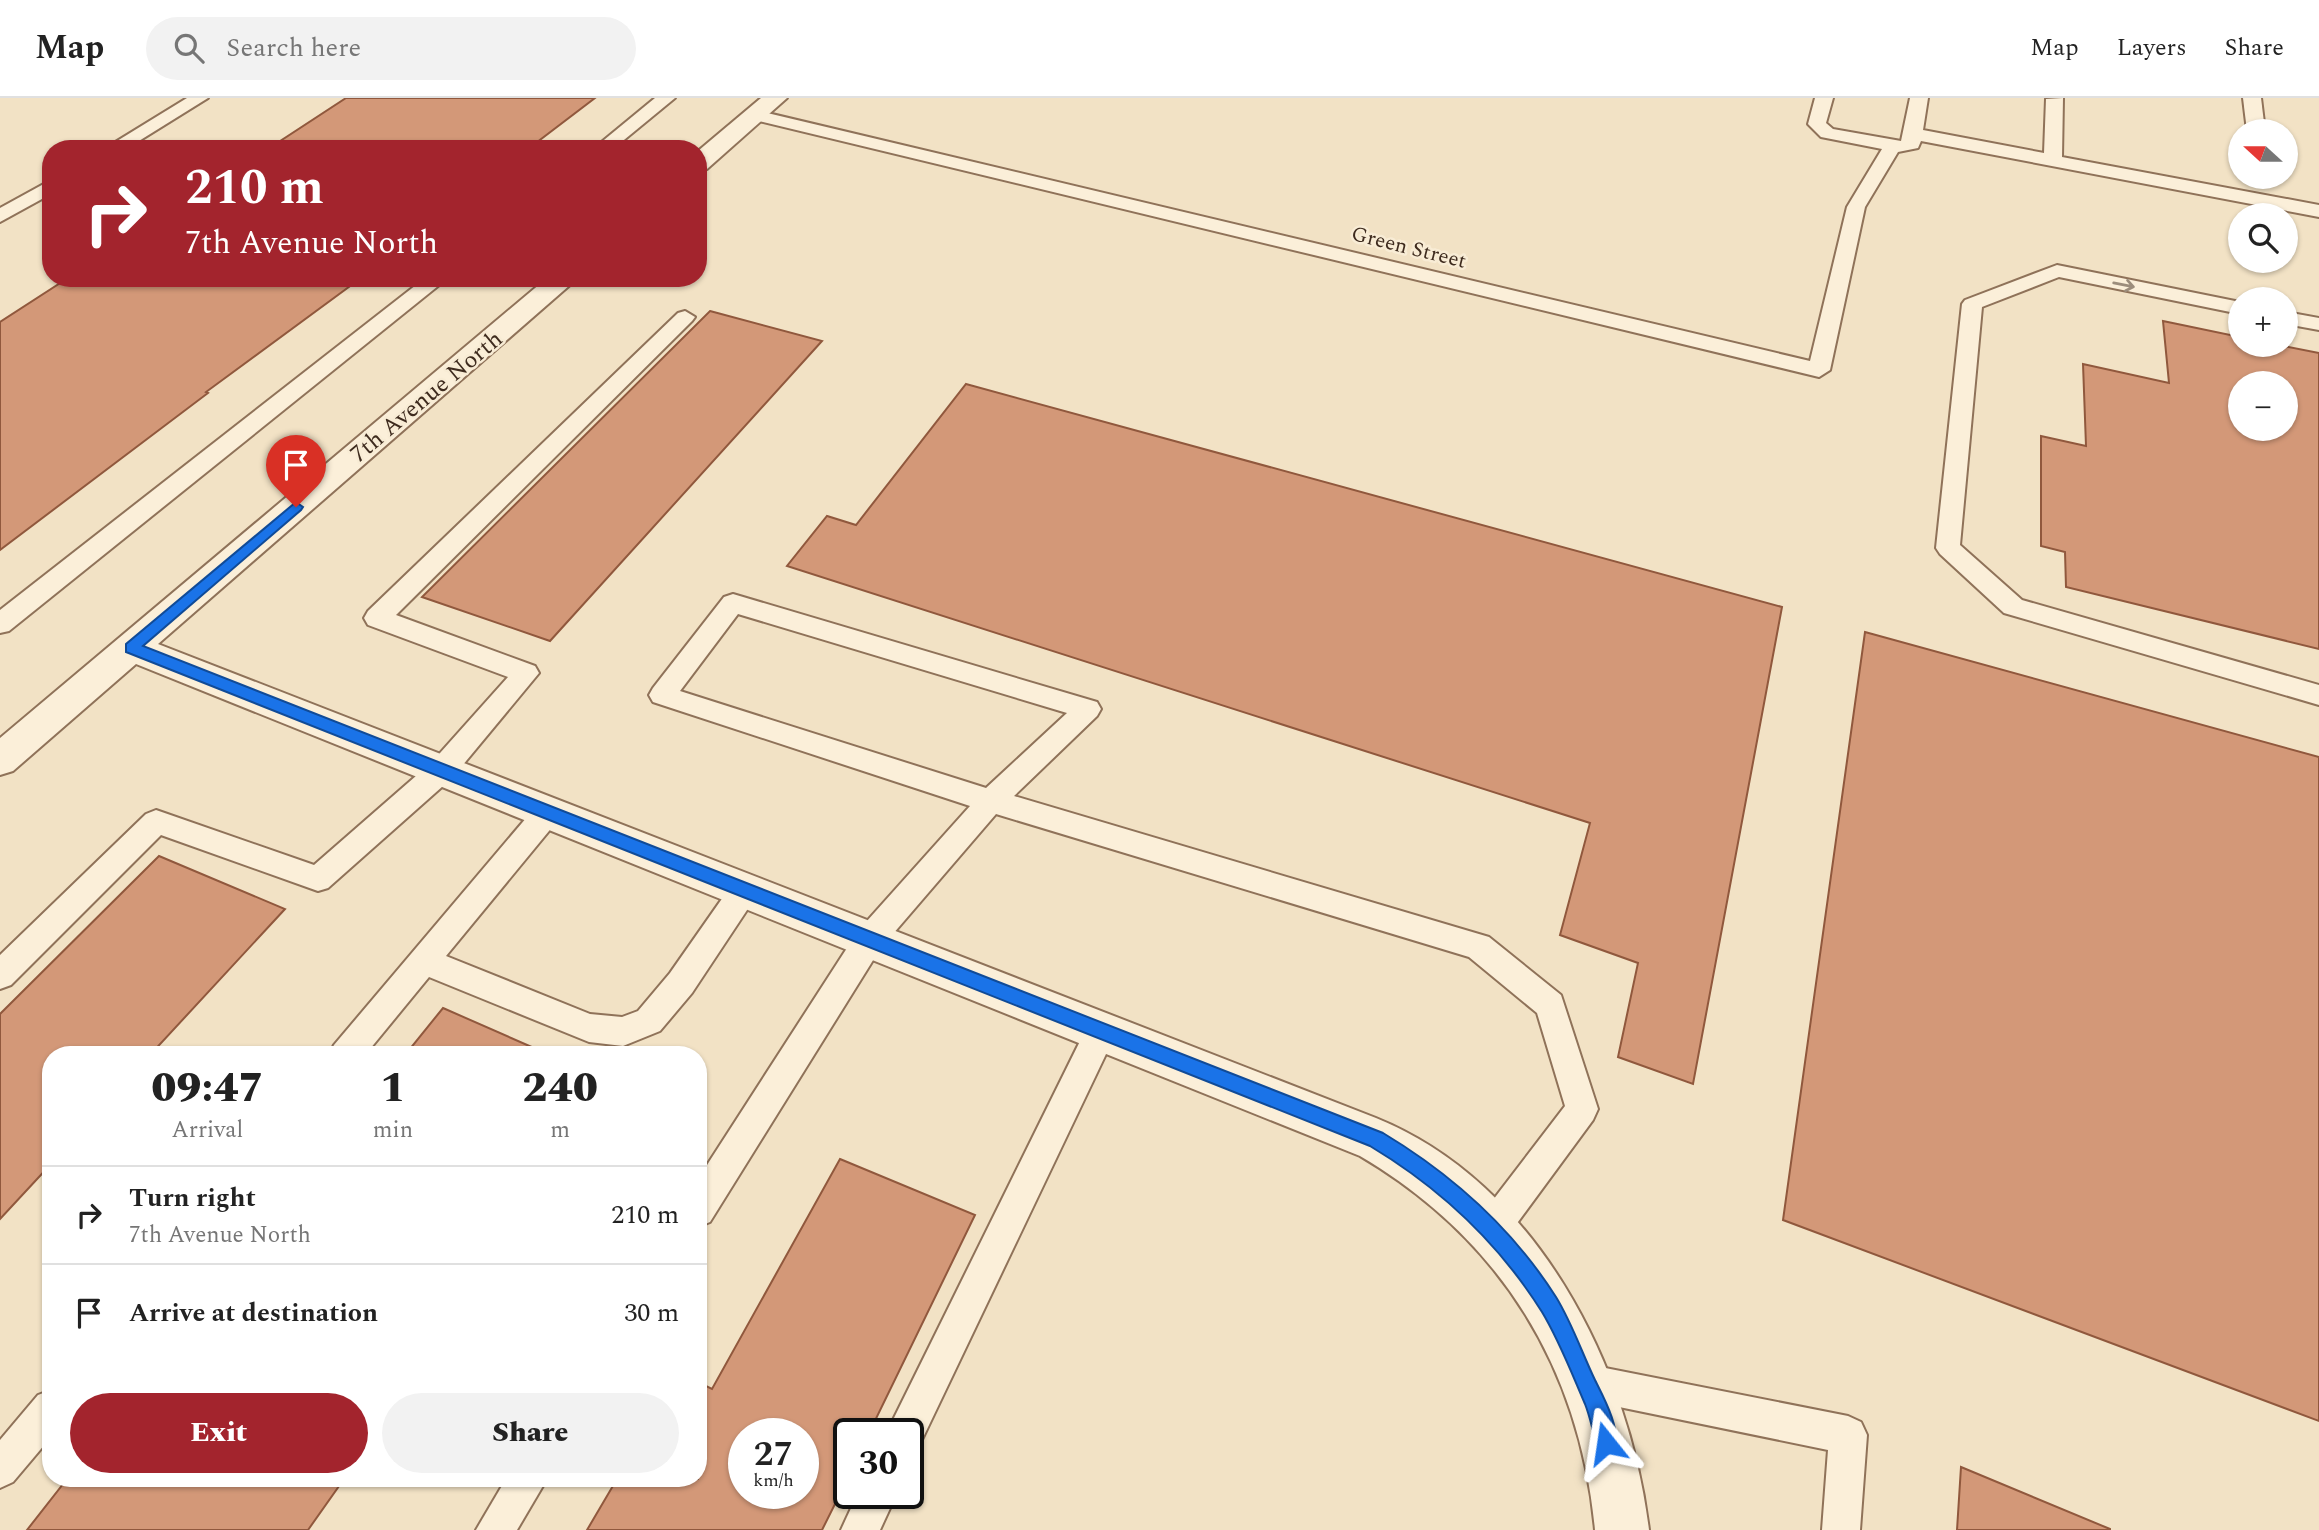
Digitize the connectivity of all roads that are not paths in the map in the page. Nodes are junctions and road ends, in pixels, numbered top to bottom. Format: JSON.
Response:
{"nodes":[{"id":1,"x":199,"y":98,"type":"edge"},
{"id":2,"x":666,"y":98,"type":"edge"},
{"id":3,"x":775,"y":98,"type":"edge"},
{"id":4,"x":1824,"y":98,"type":"edge"},
{"id":5,"x":1919,"y":98,"type":"edge"},
{"id":6,"x":2054,"y":98,"type":"edge"},
{"id":7,"x":2067,"y":98,"type":"edge"},
{"id":8,"x":2252,"y":98,"type":"edge"},
{"id":9,"x":755,"y":115,"type":"junction"},
{"id":10,"x":2255,"y":119,"type":"edge"},
{"id":11,"x":1914,"y":134,"type":"junction"},
{"id":12,"x":128,"y":140,"type":"edge"},
{"id":13,"x":613,"y":140,"type":"edge"},
{"id":14,"x":1893,"y":145,"type":"junction"},
{"id":15,"x":707,"y":156,"type":"edge"},
{"id":16,"x":2053,"y":160,"type":"junction"},
{"id":17,"x":2262,"y":189,"type":"edge"},
{"id":18,"x":42,"y":191,"type":"edge"},
{"id":19,"x":2263,"y":201,"type":"junction"},
{"id":20,"x":2319,"y":211,"type":"edge"},
{"id":21,"x":0,"y":216,"type":"edge"},
{"id":22,"x":427,"y":287,"type":"edge"},
{"id":23,"x":553,"y":287,"type":"edge"},
{"id":24,"x":2228,"y":307,"type":"edge"},
{"id":25,"x":685,"y":317,"type":"dead end"},
{"id":26,"x":2298,"y":320,"type":"edge"},
{"id":27,"x":2319,"y":324,"type":"edge"},
{"id":28,"x":0,"y":624,"type":"edge"},
{"id":29,"x":131,"y":648,"type":"junction"},
{"id":30,"x":2319,"y":695,"type":"edge"},
{"id":31,"x":0,"y":760,"type":"edge"},
{"id":32,"x":442,"y":770,"type":"junction"},
{"id":33,"x":991,"y":801,"type":"junction"},
{"id":34,"x":548,"y":812,"type":"junction"},
{"id":35,"x":743,"y":892,"type":"junction"},
{"id":36,"x":869,"y":940,"type":"junction"},
{"id":37,"x":424,"y":961,"type":"junction"},
{"id":38,"x":0,"y":975,"type":"edge"},
{"id":39,"x":1100,"y":1033,"type":"junction"},
{"id":40,"x":353,"y":1046,"type":"edge"},
{"id":41,"x":707,"y":1196,"type":"edge"},
{"id":42,"x":1492,"y":1229,"type":"junction"},
{"id":43,"x":1585,"y":1382,"type":"junction"},
{"id":44,"x":913,"y":1418,"type":"edge"},
{"id":45,"x":42,"y":1419,"type":"edge"},
{"id":46,"x":0,"y":1469,"type":"edge"},
{"id":47,"x":523,"y":1487,"type":"edge"},
{"id":48,"x":870,"y":1509,"type":"edge"},
{"id":49,"x":495,"y":1530,"type":"edge"},
{"id":50,"x":860,"y":1530,"type":"edge"},
{"id":51,"x":1622,"y":1530,"type":"edge"},
{"id":52,"x":1841,"y":1530,"type":"edge"}],
"edges":[{"from":1,"to":12,"type":"lane"},
{"from":2,"to":13,"type":"lane"},
{"from":3,"to":9,"type":"street"},
{"from":4,"to":14,"type":"lane"},
{"from":5,"to":11,"type":"lane"},
{"from":6,"to":7,"type":"lane"},
{"from":6,"to":16,"type":"lane"},
{"from":8,"to":10,"type":"lane"},
{"from":9,"to":14,"type":"lane","name":"Green Street"},
{"from":9,"to":15,"type":"street"},
{"from":11,"to":14,"type":"lane"},
{"from":11,"to":16,"type":"lane"},
{"from":16,"to":19,"type":"lane"},
{"from":17,"to":19,"type":"lane"},
{"from":18,"to":21,"type":"lane"},
{"from":19,"to":20,"type":"lane"},
{"from":22,"to":28,"type":"lane"},
{"from":23,"to":29,"type":"street","name":"7th Avenue North"},
{"from":30,"to":24,"type":"lane","one_way":true},
{"from":25,"to":32,"type":"lane"},
{"from":26,"to":27,"type":"lane"},
{"from":29,"to":31,"type":"street","name":"7th Avenue North"},
{"from":29,"to":32,"type":"street"},
{"from":32,"to":34,"type":"street"},
{"from":32,"to":38,"type":"lane"},
{"from":33,"to":33,"type":"lane"},
{"from":33,"to":36,"type":"lane"},
{"from":33,"to":42,"type":"lane"},
{"from":34,"to":35,"type":"street"},
{"from":34,"to":37,"type":"lane"},
{"from":35,"to":36,"type":"street"},
{"from":35,"to":37,"type":"lane"},
{"from":36,"to":39,"type":"street"},
{"from":36,"to":41,"type":"lane"},
{"from":37,"to":40,"type":"lane"},
{"from":39,"to":42,"type":"street"},
{"from":39,"to":44,"type":"lane"},
{"from":42,"to":43,"type":"street"},
{"from":43,"to":51,"type":"street"},
{"from":43,"to":52,"type":"lane"},
{"from":45,"to":46,"type":"lane"},
{"from":47,"to":49,"type":"lane"},
{"from":48,"to":50,"type":"lane"}]}
